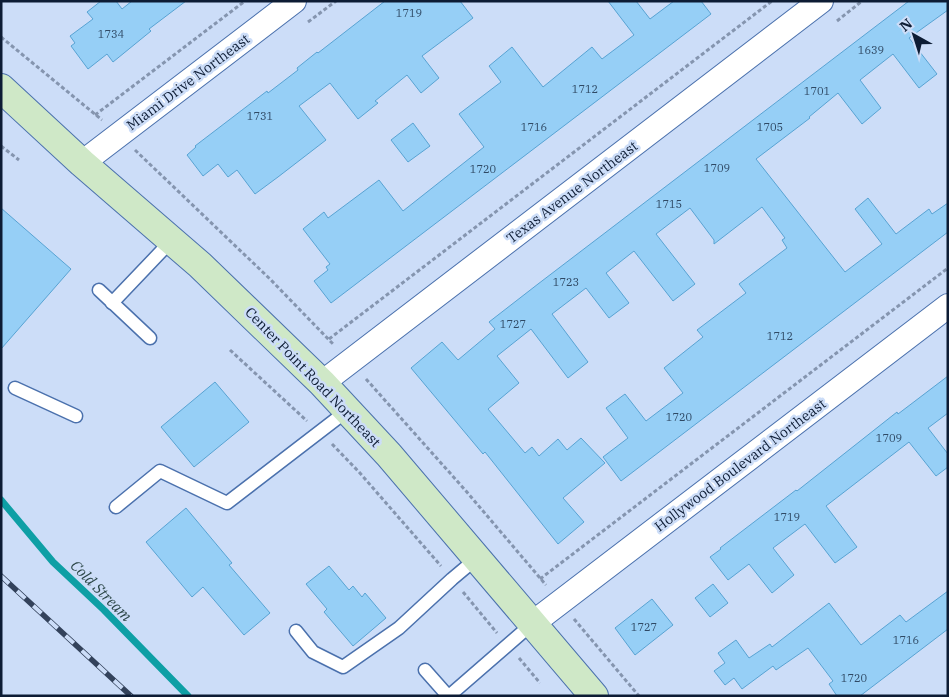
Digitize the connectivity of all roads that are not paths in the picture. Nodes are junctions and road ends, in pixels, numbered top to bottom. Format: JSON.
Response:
{"nodes":[{"id":1,"x":294,"y":1,"type":"edge"},
{"id":2,"x":821,"y":1,"type":"edge"},
{"id":3,"x":1,"y":88,"type":"edge"},
{"id":4,"x":82,"y":163,"type":"junction"},
{"id":5,"x":172,"y":240,"type":"junction"},
{"id":6,"x":99,"y":290,"type":"dead end"},
{"id":7,"x":112,"y":303,"type":"junction"},
{"id":8,"x":948,"y":306,"type":"edge"},
{"id":9,"x":150,"y":338,"type":"dead end"},
{"id":10,"x":322,"y":382,"type":"junction"},
{"id":11,"x":15,"y":388,"type":"dead end"},
{"id":12,"x":348,"y":410,"type":"junction"},
{"id":13,"x":76,"y":416,"type":"dead end"},
{"id":14,"x":116,"y":507,"type":"dead end"},
{"id":15,"x":477,"y":558,"type":"junction"},
{"id":16,"x":533,"y":623,"type":"junction"},
{"id":17,"x":296,"y":631,"type":"dead end"},
{"id":18,"x":425,"y":670,"type":"dead end"},
{"id":19,"x":449,"y":696,"type":"edge"},
{"id":20,"x":594,"y":696,"type":"edge"}],
"edges":[{"from":1,"to":4,"type":"street","name":"Miami Drive Northeast"},
{"from":2,"to":10,"type":"street","name":"Texas Avenue Northeast"},
{"from":3,"to":4,"type":"main road","name":"Center Point Road Northeast"},
{"from":4,"to":5,"type":"main road","name":"Center Point Road Northeast"},
{"from":5,"to":7,"type":"lane"},
{"from":5,"to":10,"type":"main road","name":"Center Point Road Northeast"},
{"from":6,"to":7,"type":"lane"},
{"from":7,"to":9,"type":"lane"},
{"from":8,"to":16,"type":"street","name":"Hollywood Boulevard Northeast"},
{"from":10,"to":12,"type":"main road","name":"Center Point Road Northeast"},
{"from":11,"to":13,"type":"lane"},
{"from":12,"to":14,"type":"lane"},
{"from":12,"to":15,"type":"main road","name":"Center Point Road Northeast"},
{"from":15,"to":16,"type":"main road","name":"Center Point Road Northeast"},
{"from":15,"to":17,"type":"lane"},
{"from":16,"to":19,"type":"lane"},
{"from":16,"to":20,"type":"main road","name":"Center Point Road Northeast"},
{"from":18,"to":19,"type":"lane"}]}
